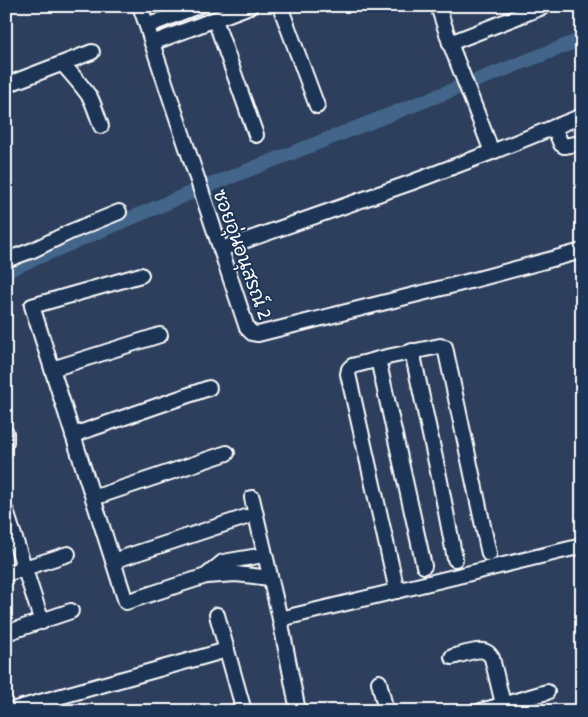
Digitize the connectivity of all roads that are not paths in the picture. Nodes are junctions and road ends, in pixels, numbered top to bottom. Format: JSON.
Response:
{"nodes":[{"id":1,"x":140,"y":6,"type":"edge"},
{"id":2,"x":198,"y":6,"type":"edge"},
{"id":3,"x":250,"y":6,"type":"edge"},
{"id":4,"x":280,"y":6,"type":"edge"},
{"id":5,"x":438,"y":6,"type":"edge"},
{"id":6,"x":545,"y":6,"type":"edge"},
{"id":7,"x":215,"y":20,"type":"junction"},
{"id":8,"x":147,"y":26,"type":"junction"},
{"id":9,"x":152,"y":43,"type":"junction"},
{"id":10,"x":450,"y":43,"type":"junction"},
{"id":11,"x":92,"y":52,"type":"dead end"},
{"id":12,"x":62,"y":64,"type":"junction"},
{"id":13,"x":6,"y":85,"type":"edge"},
{"id":14,"x":317,"y":106,"type":"dead end"},
{"id":15,"x":582,"y":116,"type":"edge"},
{"id":16,"x":101,"y":126,"type":"dead end"},
{"id":17,"x":554,"y":127,"type":"junction"},
{"id":18,"x":256,"y":135,"type":"dead end"},
{"id":19,"x":576,"y":144,"type":"dead end"},
{"id":20,"x":492,"y":152,"type":"junction"},
{"id":21,"x":119,"y":212,"type":"dead end"},
{"id":22,"x":220,"y":249,"type":"junction"},
{"id":23,"x":582,"y":251,"type":"edge"},
{"id":24,"x":6,"y":260,"type":"edge"},
{"id":25,"x":140,"y":275,"type":"dead end"},
{"id":26,"x":160,"y":335,"type":"dead end"},
{"id":27,"x":412,"y":352,"type":"junction"},
{"id":28,"x":378,"y":359,"type":"junction"},
{"id":29,"x":52,"y":370,"type":"junction"},
{"id":30,"x":209,"y":388,"type":"dead end"},
{"id":31,"x":6,"y":433,"type":"edge"},
{"id":32,"x":73,"y":435,"type":"junction"},
{"id":33,"x":6,"y":442,"type":"edge"},
{"id":34,"x":227,"y":453,"type":"dead end"},
{"id":35,"x":93,"y":498,"type":"junction"},
{"id":36,"x":252,"y":498,"type":"dead end"},
{"id":37,"x":6,"y":511,"type":"edge"},
{"id":38,"x":246,"y":516,"type":"dead end"},
{"id":39,"x":582,"y":546,"type":"edge"},
{"id":40,"x":68,"y":554,"type":"dead end"},
{"id":41,"x":490,"y":554,"type":"dead end"},
{"id":42,"x":264,"y":555,"type":"junction"},
{"id":43,"x":455,"y":559,"type":"dead end"},
{"id":44,"x":113,"y":561,"type":"junction"},
{"id":45,"x":424,"y":566,"type":"dead end"},
{"id":46,"x":24,"y":568,"type":"junction"},
{"id":47,"x":6,"y":574,"type":"edge"},
{"id":48,"x":206,"y":576,"type":"junction"},
{"id":49,"x":270,"y":578,"type":"junction"},
{"id":50,"x":397,"y":591,"type":"junction"},
{"id":51,"x":71,"y":611,"type":"dead end"},
{"id":52,"x":217,"y":615,"type":"dead end"},
{"id":53,"x":280,"y":619,"type":"junction"},
{"id":54,"x":42,"y":622,"type":"junction"},
{"id":55,"x":6,"y":633,"type":"edge"},
{"id":56,"x":227,"y":650,"type":"junction"},
{"id":57,"x":452,"y":657,"type":"dead end"},
{"id":58,"x":379,"y":682,"type":"dead end"},
{"id":59,"x":547,"y":692,"type":"dead end"},
{"id":60,"x":503,"y":704,"type":"junction"},
{"id":61,"x":8,"y":711,"type":"edge"},
{"id":62,"x":244,"y":711,"type":"edge"},
{"id":63,"x":298,"y":711,"type":"edge"},
{"id":64,"x":386,"y":711,"type":"edge"},
{"id":65,"x":481,"y":711,"type":"edge"}],
"edges":[{"from":1,"to":8,"type":"street","name":"ซอยอุ่นอนุสรณ์ 2"},
{"from":2,"to":8,"type":"street"},
{"from":3,"to":7,"type":"street"},
{"from":4,"to":14,"type":"street"},
{"from":5,"to":10,"type":"street"},
{"from":6,"to":10,"type":"street"},
{"from":7,"to":9,"type":"street"},
{"from":7,"to":18,"type":"street"},
{"from":8,"to":9,"type":"street","name":"ซอยอุ่นอนุสรณ์ 2"},
{"from":9,"to":22,"type":"street","name":"ซอยอุ่นอนุสรณ์ 2"},
{"from":10,"to":20,"type":"street"},
{"from":11,"to":12,"type":"street"},
{"from":12,"to":13,"type":"street"},
{"from":12,"to":16,"type":"street"},
{"from":15,"to":17,"type":"street"},
{"from":17,"to":19,"type":"street"},
{"from":17,"to":20,"type":"street"},
{"from":20,"to":22,"type":"street"},
{"from":21,"to":24,"type":"street"},
{"from":22,"to":23,"type":"street","name":"ซอยอุ่นอนุสรณ์ 2"},
{"from":25,"to":29,"type":"street"},
{"from":26,"to":29,"type":"street"},
{"from":27,"to":28,"type":"street"},
{"from":27,"to":41,"type":"street"},
{"from":27,"to":43,"type":"street"},
{"from":28,"to":45,"type":"street"},
{"from":28,"to":50,"type":"street"},
{"from":29,"to":32,"type":"street"},
{"from":30,"to":32,"type":"street"},
{"from":31,"to":33,"type":"street"},
{"from":32,"to":35,"type":"street"},
{"from":34,"to":35,"type":"street"},
{"from":35,"to":44,"type":"street"},
{"from":36,"to":42,"type":"street"},
{"from":37,"to":46,"type":"street"},
{"from":38,"to":44,"type":"street"},
{"from":39,"to":50,"type":"street"},
{"from":40,"to":46,"type":"street"},
{"from":42,"to":48,"type":"street"},
{"from":42,"to":49,"type":"street"},
{"from":44,"to":48,"type":"street"},
{"from":46,"to":47,"type":"street"},
{"from":46,"to":54,"type":"street"},
{"from":48,"to":49,"type":"street"},
{"from":49,"to":53,"type":"street"},
{"from":50,"to":53,"type":"street"},
{"from":51,"to":54,"type":"street"},
{"from":52,"to":56,"type":"street"},
{"from":53,"to":63,"type":"street"},
{"from":54,"to":55,"type":"street"},
{"from":56,"to":61,"type":"street"},
{"from":56,"to":62,"type":"street"},
{"from":57,"to":60,"type":"street"},
{"from":58,"to":64,"type":"street"},
{"from":59,"to":60,"type":"street"},
{"from":60,"to":65,"type":"street"}]}
